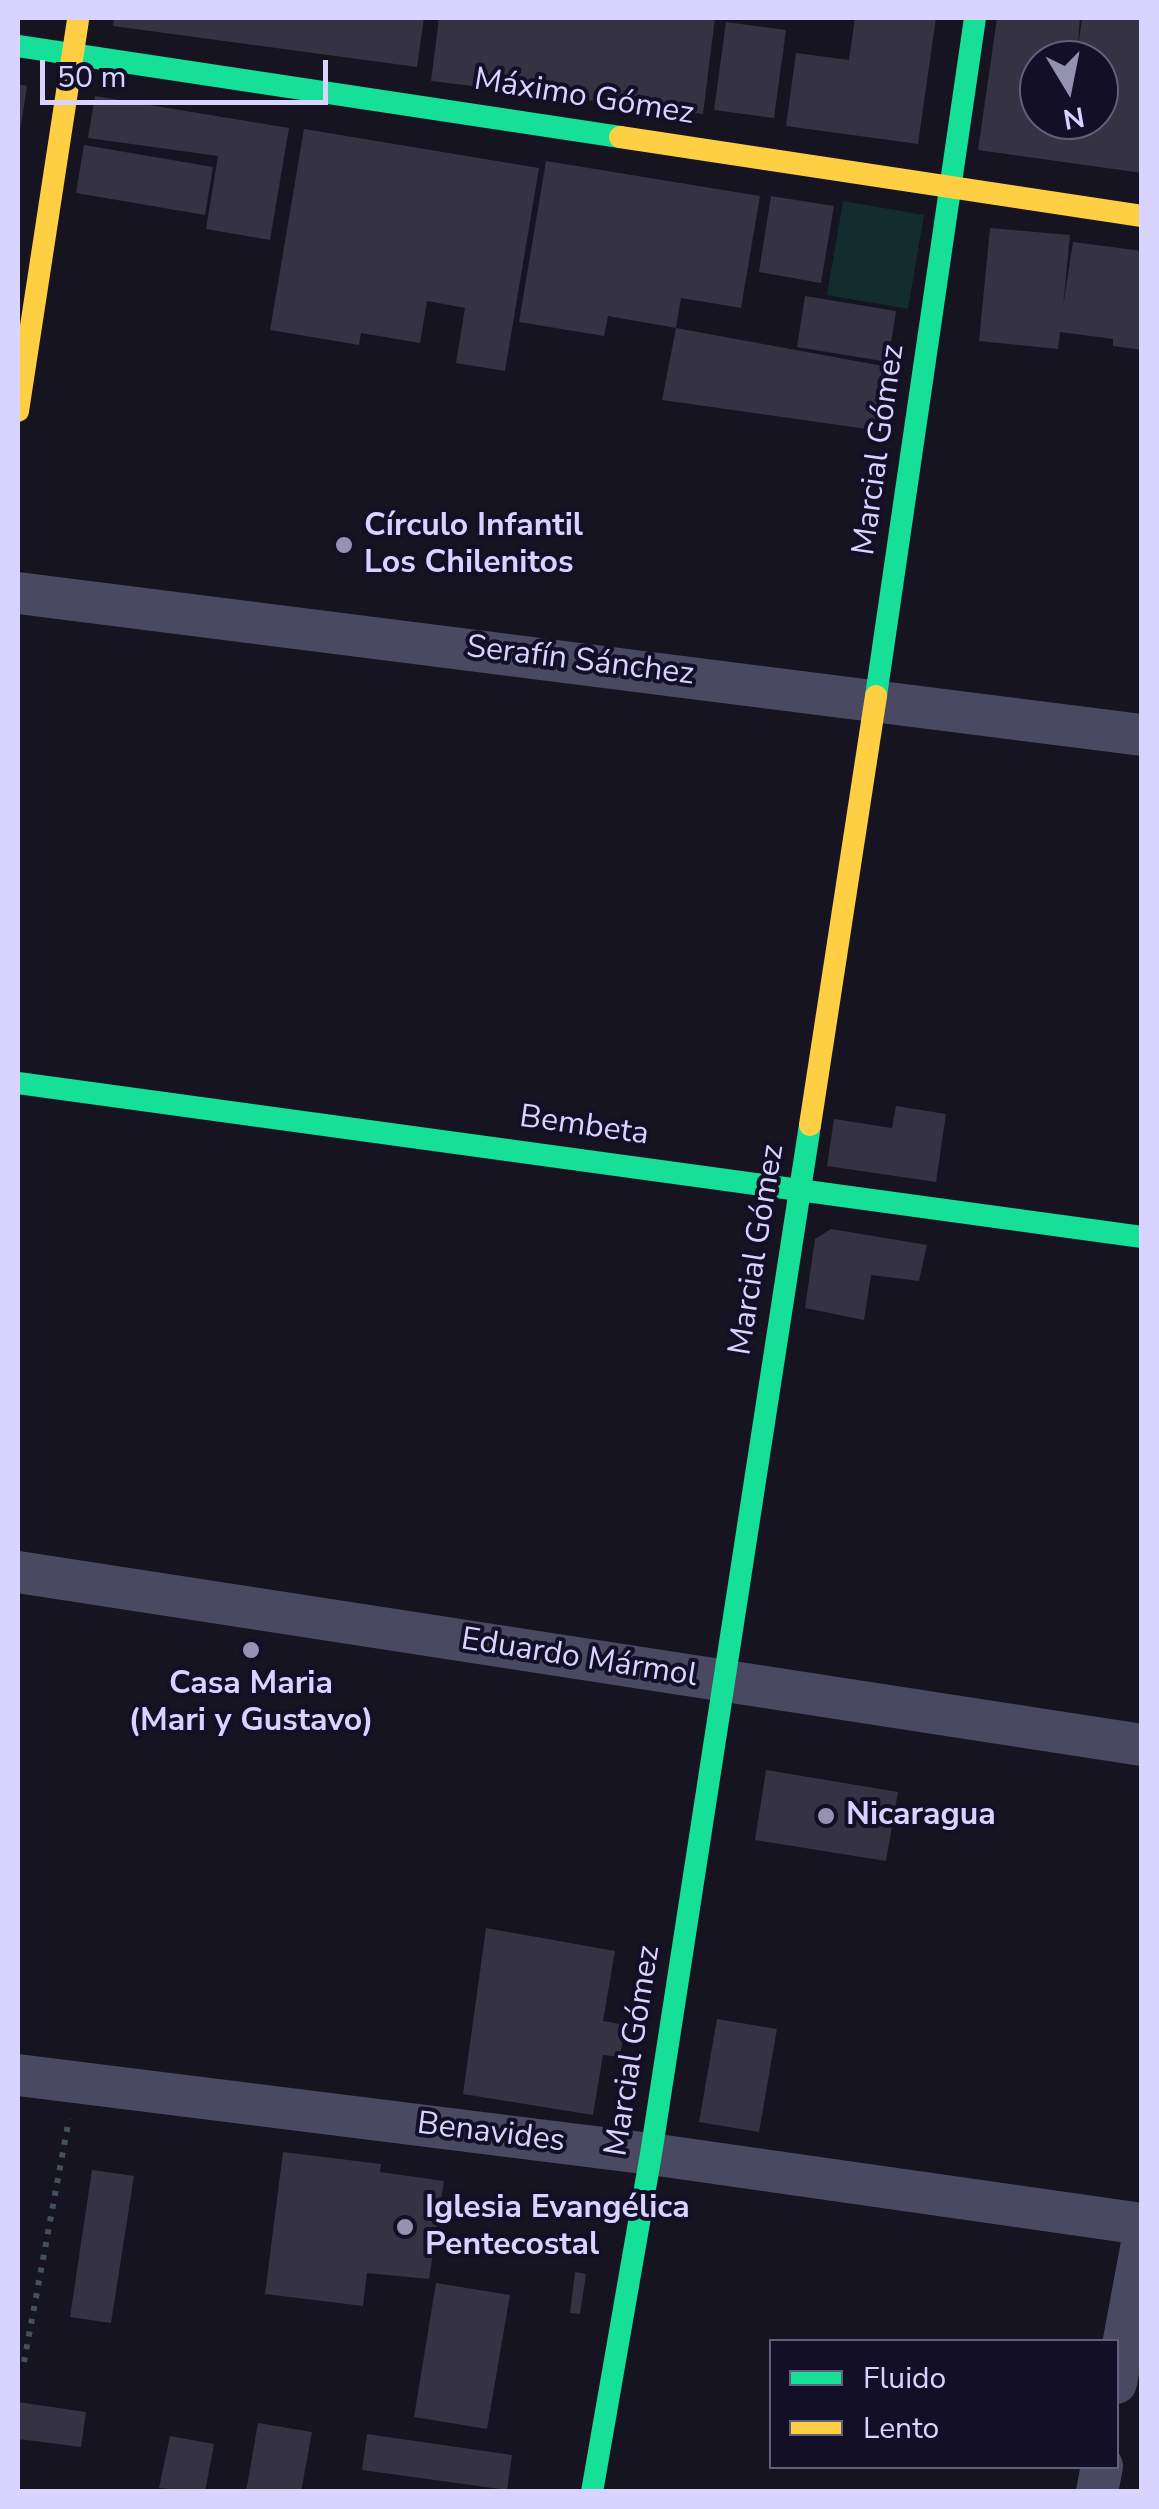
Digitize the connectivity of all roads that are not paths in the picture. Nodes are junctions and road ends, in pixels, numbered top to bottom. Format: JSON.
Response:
{"nodes":[{"id":1,"x":78,"y":18,"type":"edge"},
{"id":2,"x":975,"y":18,"type":"edge"},
{"id":3,"x":18,"y":46,"type":"edge"},
{"id":4,"x":72,"y":54,"type":"junction"},
{"id":5,"x":952,"y":186,"type":"junction"},
{"id":6,"x":1142,"y":216,"type":"edge"},
{"id":7,"x":18,"y":412,"type":"edge"},
{"id":8,"x":18,"y":593,"type":"edge"},
{"id":9,"x":876,"y":698,"type":"junction"},
{"id":10,"x":1142,"y":735,"type":"edge"},
{"id":11,"x":18,"y":1083,"type":"edge"},
{"id":12,"x":800,"y":1191,"type":"junction"},
{"id":13,"x":1142,"y":1237,"type":"edge"},
{"id":14,"x":18,"y":1572,"type":"edge"},
{"id":15,"x":722,"y":1681,"type":"junction"},
{"id":16,"x":1142,"y":1745,"type":"edge"},
{"id":17,"x":18,"y":2076,"type":"edge"},
{"id":18,"x":652,"y":2154,"type":"junction"},
{"id":19,"x":1142,"y":2224,"type":"edge"},
{"id":20,"x":1142,"y":2243,"type":"edge"},
{"id":21,"x":1119,"y":2367,"type":"edge"},
{"id":22,"x":592,"y":2492,"type":"edge"}],
"edges":[{"from":1,"to":4,"type":"main road"},
{"from":2,"to":5,"type":"main road","name":"Marcial Gómez"},
{"from":3,"to":4,"type":"main road","name":"Máximo Gómez"},
{"from":4,"to":5,"type":"main road","name":"Máximo Gómez"},
{"from":4,"to":7,"type":"main road"},
{"from":5,"to":6,"type":"main road","name":"Máximo Gómez"},
{"from":5,"to":9,"type":"main road","name":"Marcial Gómez"},
{"from":8,"to":9,"type":"street","name":"Serafín Sánchez"},
{"from":9,"to":10,"type":"street","name":"Serafín Sánchez"},
{"from":9,"to":12,"type":"main road","name":"Marcial Gómez"},
{"from":11,"to":12,"type":"main road","name":"Bembeta"},
{"from":12,"to":13,"type":"main road","name":"Bembeta"},
{"from":12,"to":15,"type":"main road","name":"Marcial Gómez"},
{"from":14,"to":15,"type":"street","name":"Eduardo Mármol"},
{"from":15,"to":16,"type":"street","name":"Eduardo Mármol"},
{"from":15,"to":18,"type":"main road","name":"Marcial Gómez"},
{"from":17,"to":18,"type":"street","name":"Benavides"},
{"from":18,"to":19,"type":"street","name":"Benavides"},
{"from":18,"to":22,"type":"main road","name":"Marcial Gómez"},
{"from":20,"to":21,"type":"street"}]}
